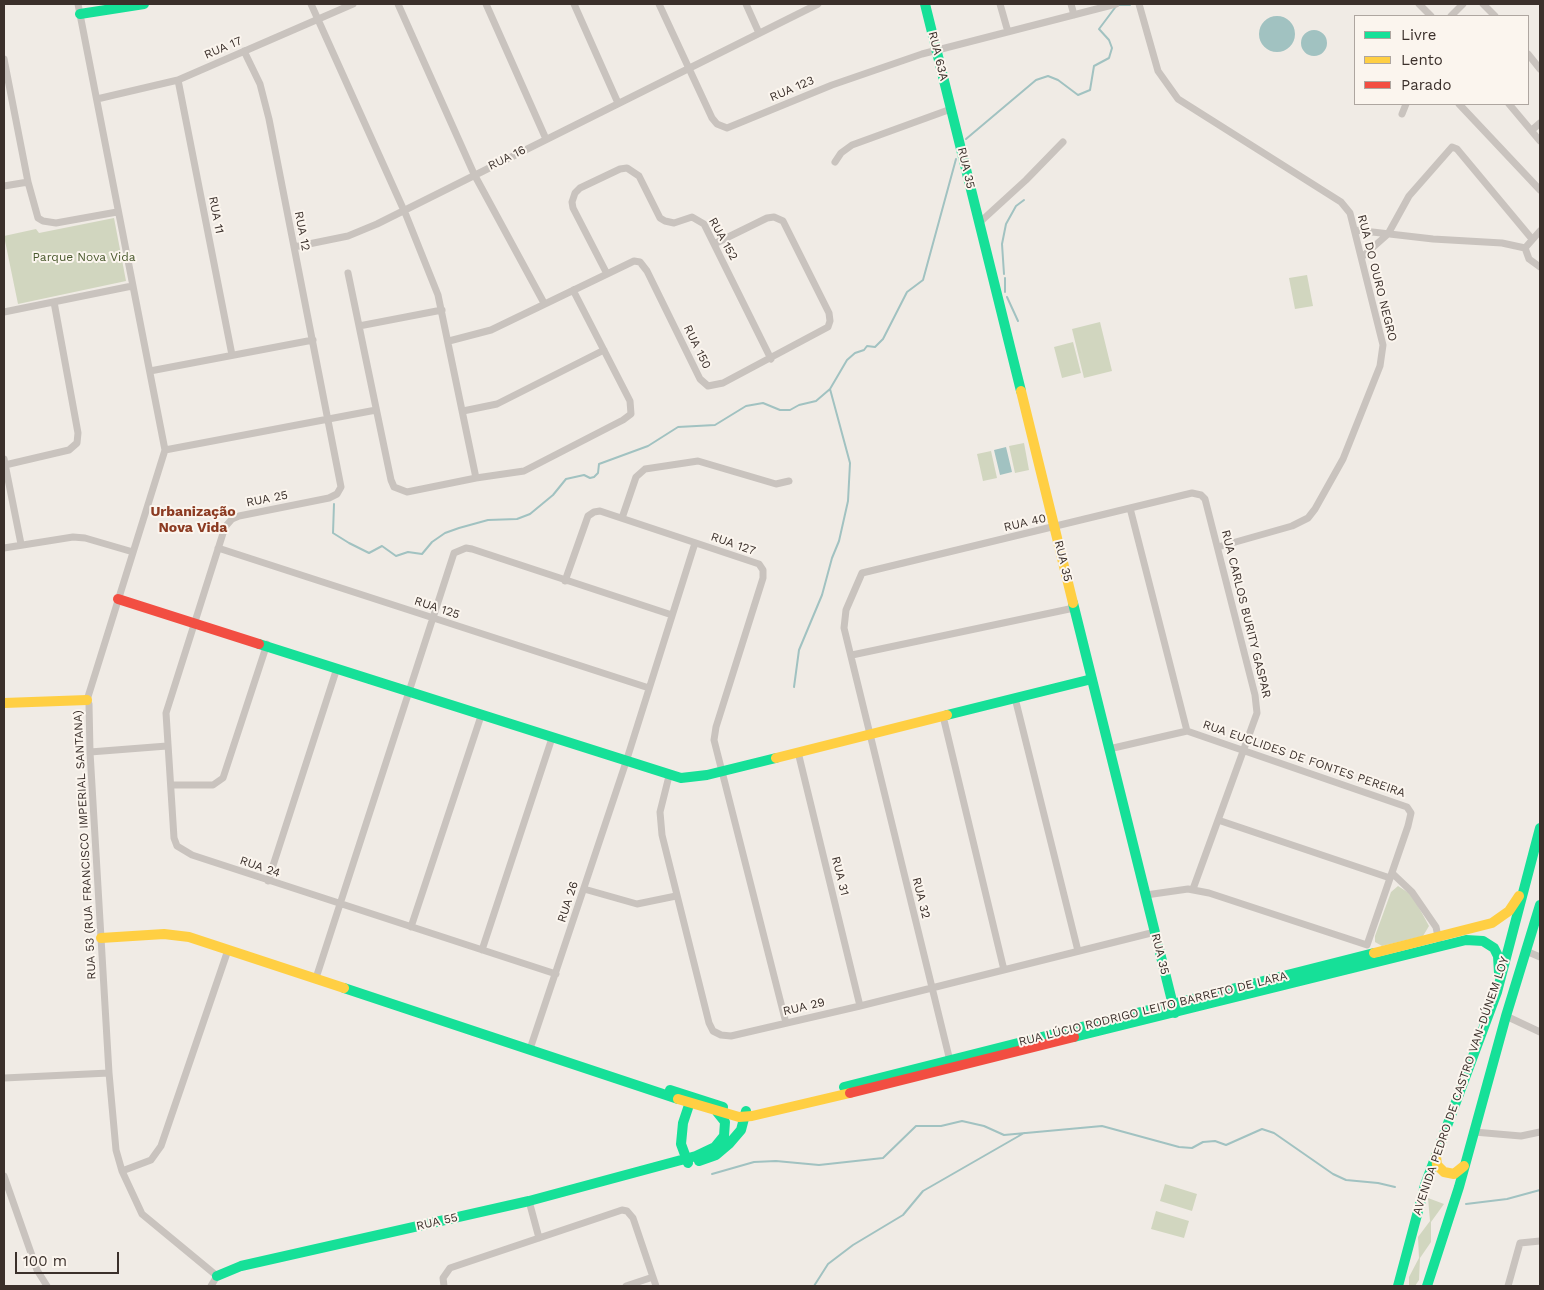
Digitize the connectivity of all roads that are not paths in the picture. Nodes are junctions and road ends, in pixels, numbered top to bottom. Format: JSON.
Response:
{"nodes":[{"id":1,"x":144,"y":4,"type":"edge"},
{"id":2,"x":311,"y":4,"type":"edge"},
{"id":3,"x":353,"y":4,"type":"edge"},
{"id":4,"x":398,"y":4,"type":"edge"},
{"id":5,"x":486,"y":4,"type":"edge"},
{"id":6,"x":574,"y":4,"type":"edge"},
{"id":7,"x":659,"y":4,"type":"edge"},
{"id":8,"x":746,"y":4,"type":"edge"},
{"id":9,"x":818,"y":4,"type":"edge"},
{"id":10,"x":926,"y":4,"type":"edge"},
{"id":11,"x":1000,"y":4,"type":"edge"},
{"id":12,"x":1071,"y":4,"type":"edge"},
{"id":13,"x":1116,"y":4,"type":"edge"},
{"id":14,"x":1139,"y":4,"type":"edge"},
{"id":15,"x":1419,"y":4,"type":"edge"},
{"id":16,"x":1463,"y":4,"type":"edge"},
{"id":17,"x":1483,"y":4,"type":"edge"},
{"id":18,"x":79,"y":9,"type":"edge"},
{"id":19,"x":1074,"y":15,"type":"junction"},
{"id":20,"x":1430,"y":15,"type":"edge"},
{"id":21,"x":1452,"y":15,"type":"edge"},
{"id":22,"x":1494,"y":15,"type":"edge"},
{"id":23,"x":319,"y":19,"type":"junction"},
{"id":24,"x":759,"y":32,"type":"junction"},
{"id":25,"x":1008,"y":32,"type":"junction"},
{"id":26,"x":937,"y":50,"type":"junction"},
{"id":27,"x":244,"y":51,"type":"junction"},
{"id":28,"x":1529,"y":55,"type":"edge"},
{"id":29,"x":4,"y":59,"type":"edge"},
{"id":30,"x":689,"y":69,"type":"junction"},
{"id":31,"x":1540,"y":69,"type":"edge"},
{"id":32,"x":178,"y":80,"type":"junction"},
{"id":33,"x":97,"y":99,"type":"junction"},
{"id":34,"x":618,"y":103,"type":"junction"},
{"id":35,"x":1406,"y":105,"type":"edge"},
{"id":36,"x":1460,"y":105,"type":"edge"},
{"id":37,"x":1510,"y":105,"type":"edge"},
{"id":38,"x":951,"y":109,"type":"junction"},
{"id":39,"x":1402,"y":114,"type":"dead end"},
{"id":40,"x":1540,"y":123,"type":"edge"},
{"id":41,"x":1532,"y":130,"type":"junction"},
{"id":42,"x":546,"y":139,"type":"junction"},
{"id":43,"x":1540,"y":141,"type":"edge"},
{"id":44,"x":1063,"y":142,"type":"dead end"},
{"id":45,"x":835,"y":162,"type":"dead end"},
{"id":46,"x":474,"y":174,"type":"junction"},
{"id":47,"x":28,"y":182,"type":"junction"},
{"id":48,"x":4,"y":186,"type":"edge"},
{"id":49,"x":1540,"y":190,"type":"edge"},
{"id":50,"x":404,"y":209,"type":"junction"},
{"id":51,"x":117,"y":212,"type":"junction"},
{"id":52,"x":979,"y":223,"type":"junction"},
{"id":53,"x":1355,"y":230,"type":"junction"},
{"id":54,"x":1540,"y":231,"type":"edge"},
{"id":55,"x":1388,"y":234,"type":"junction"},
{"id":56,"x":1532,"y":239,"type":"junction"},
{"id":57,"x":714,"y":244,"type":"junction"},
{"id":58,"x":294,"y":247,"type":"junction"},
{"id":59,"x":1525,"y":248,"type":"junction"},
{"id":60,"x":1362,"y":257,"type":"junction"},
{"id":61,"x":1540,"y":267,"type":"edge"},
{"id":62,"x":606,"y":272,"type":"junction"},
{"id":63,"x":348,"y":273,"type":"dead end"},
{"id":64,"x":132,"y":286,"type":"junction"},
{"id":65,"x":573,"y":290,"type":"junction"},
{"id":66,"x":54,"y":302,"type":"junction"},
{"id":67,"x":544,"y":303,"type":"junction"},
{"id":68,"x":442,"y":310,"type":"junction"},
{"id":69,"x":4,"y":312,"type":"edge"},
{"id":70,"x":360,"y":326,"type":"junction"},
{"id":71,"x":313,"y":340,"type":"junction"},
{"id":72,"x":449,"y":341,"type":"junction"},
{"id":73,"x":604,"y":350,"type":"junction"},
{"id":74,"x":232,"y":355,"type":"junction"},
{"id":75,"x":771,"y":359,"type":"junction"},
{"id":76,"x":150,"y":372,"type":"junction"},
{"id":77,"x":376,"y":410,"type":"junction"},
{"id":78,"x":463,"y":411,"type":"junction"},
{"id":79,"x":329,"y":418,"type":"junction"},
{"id":80,"x":165,"y":450,"type":"junction"},
{"id":81,"x":4,"y":462,"type":"edge"},
{"id":82,"x":476,"y":478,"type":"junction"},
{"id":83,"x":789,"y":481,"type":"dead end"},
{"id":84,"x":1192,"y":493,"type":"joint"},
{"id":85,"x":1130,"y":508,"type":"junction"},
{"id":86,"x":622,"y":518,"type":"junction"},
{"id":87,"x":1054,"y":527,"type":"junction"},
{"id":88,"x":695,"y":543,"type":"junction"},
{"id":89,"x":21,"y":544,"type":"junction"},
{"id":90,"x":1218,"y":547,"type":"junction"},
{"id":91,"x":4,"y":548,"type":"edge"},
{"id":92,"x":218,"y":548,"type":"junction"},
{"id":93,"x":134,"y":552,"type":"junction"},
{"id":94,"x":862,"y":572,"type":"joint"},
{"id":95,"x":565,"y":581,"type":"junction"},
{"id":96,"x":118,"y":599,"type":"junction"},
{"id":97,"x":1074,"y":608,"type":"junction"},
{"id":98,"x":672,"y":614,"type":"junction"},
{"id":99,"x":432,"y":618,"type":"junction"},
{"id":100,"x":194,"y":622,"type":"junction"},
{"id":101,"x":266,"y":644,"type":"junction"},
{"id":102,"x":852,"y":656,"type":"junction"},
{"id":103,"x":337,"y":668,"type":"junction"},
{"id":104,"x":1092,"y":679,"type":"junction"},
{"id":105,"x":649,"y":688,"type":"junction"},
{"id":106,"x":408,"y":692,"type":"junction"},
{"id":107,"x":1016,"y":698,"type":"junction"},
{"id":108,"x":87,"y":700,"type":"junction"},
{"id":109,"x":4,"y":703,"type":"edge"},
{"id":110,"x":481,"y":716,"type":"junction"},
{"id":111,"x":943,"y":716,"type":"junction"},
{"id":112,"x":1187,"y":731,"type":"junction"},
{"id":113,"x":870,"y":734,"type":"junction"},
{"id":114,"x":552,"y":738,"type":"junction"},
{"id":115,"x":167,"y":746,"type":"junction"},
{"id":116,"x":1110,"y":749,"type":"junction"},
{"id":117,"x":90,"y":752,"type":"junction"},
{"id":118,"x":798,"y":752,"type":"junction"},
{"id":119,"x":1243,"y":752,"type":"junction"},
{"id":120,"x":626,"y":762,"type":"junction"},
{"id":121,"x":723,"y":771,"type":"junction"},
{"id":122,"x":669,"y":776,"type":"junction"},
{"id":123,"x":171,"y":784,"type":"junction"},
{"id":124,"x":1218,"y":820,"type":"junction"},
{"id":125,"x":1540,"y":828,"type":"edge"},
{"id":126,"x":1530,"y":869,"type":"junction"},
{"id":127,"x":1391,"y":876,"type":"junction"},
{"id":128,"x":268,"y":882,"type":"junction"},
{"id":129,"x":584,"y":889,"type":"junction"},
{"id":130,"x":1193,"y":889,"type":"junction"},
{"id":131,"x":1146,"y":895,"type":"junction"},
{"id":132,"x":676,"y":896,"type":"junction"},
{"id":133,"x":340,"y":905,"type":"junction"},
{"id":134,"x":1540,"y":905,"type":"edge"},
{"id":135,"x":1537,"y":925,"type":"edge"},
{"id":136,"x":411,"y":927,"type":"junction"},
{"id":137,"x":1155,"y":932,"type":"junction"},
{"id":138,"x":101,"y":938,"type":"junction"},
{"id":139,"x":1439,"y":942,"type":"junction"},
{"id":140,"x":228,"y":950,"type":"junction"},
{"id":141,"x":482,"y":950,"type":"junction"},
{"id":142,"x":1078,"y":951,"type":"junction"},
{"id":143,"x":1526,"y":951,"type":"junction"},
{"id":144,"x":1369,"y":955,"type":"junction"},
{"id":145,"x":1540,"y":957,"type":"edge"},
{"id":146,"x":1004,"y":970,"type":"junction"},
{"id":147,"x":556,"y":974,"type":"junction"},
{"id":148,"x":316,"y":978,"type":"junction"},
{"id":149,"x":932,"y":988,"type":"junction"},
{"id":150,"x":1497,"y":992,"type":"junction"},
{"id":151,"x":860,"y":1006,"type":"junction"},
{"id":152,"x":1174,"y":1008,"type":"junction"},
{"id":153,"x":1506,"y":1016,"type":"junction"},
{"id":154,"x":786,"y":1023,"type":"junction"},
{"id":155,"x":1540,"y":1032,"type":"edge"},
{"id":156,"x":530,"y":1049,"type":"junction"},
{"id":157,"x":951,"y":1064,"type":"junction"},
{"id":158,"x":108,"y":1073,"type":"junction"},
{"id":159,"x":4,"y":1078,"type":"edge"},
{"id":160,"x":691,"y":1099,"type":"junction"},
{"id":161,"x":717,"y":1112,"type":"junction"},
{"id":162,"x":746,"y":1113,"type":"junction"},
{"id":163,"x":1474,"y":1132,"type":"junction"},
{"id":164,"x":1540,"y":1132,"type":"edge"},
{"id":165,"x":1436,"y":1156,"type":"junction"},
{"id":166,"x":686,"y":1161,"type":"junction"},
{"id":167,"x":1464,"y":1166,"type":"junction"},
{"id":168,"x":122,"y":1171,"type":"junction"},
{"id":169,"x":4,"y":1176,"type":"edge"},
{"id":170,"x":529,"y":1201,"type":"junction"},
{"id":171,"x":539,"y":1238,"type":"junction"},
{"id":172,"x":1540,"y":1241,"type":"edge"},
{"id":173,"x":217,"y":1276,"type":"junction"},
{"id":174,"x":653,"y":1277,"type":"junction"},
{"id":175,"x":47,"y":1286,"type":"edge"},
{"id":176,"x":211,"y":1286,"type":"edge"},
{"id":177,"x":444,"y":1286,"type":"edge"},
{"id":178,"x":626,"y":1286,"type":"edge"},
{"id":179,"x":656,"y":1286,"type":"edge"},
{"id":180,"x":1398,"y":1286,"type":"edge"},
{"id":181,"x":1427,"y":1286,"type":"edge"},
{"id":182,"x":1508,"y":1286,"type":"edge"}],
"edges":[{"from":1,"to":18,"type":"main road"},
{"from":2,"to":23,"type":"street"},
{"from":3,"to":23,"type":"street","name":"RUA 17"},
{"from":4,"to":46,"type":"street"},
{"from":5,"to":42,"type":"street"},
{"from":6,"to":34,"type":"street"},
{"from":7,"to":30,"type":"street","name":"RUA 123"},
{"from":8,"to":24,"type":"street"},
{"from":9,"to":24,"type":"street","name":"RUA 16"},
{"from":10,"to":26,"type":"main road","name":"RUA 63A"},
{"from":11,"to":25,"type":"street"},
{"from":12,"to":19,"type":"street"},
{"from":13,"to":19,"type":"street","name":"RUA 123"},
{"from":14,"to":53,"type":"street","name":"RUA DO OURO NEGRO"},
{"from":15,"to":20,"type":"street"},
{"from":16,"to":21,"type":"street"},
{"from":17,"to":22,"type":"street"},
{"from":18,"to":33,"type":"street","name":"RUA 53 (RUA FRANCISCO IMPERIAL SANTANA)"},
{"from":19,"to":25,"type":"street","name":"RUA 123"},
{"from":23,"to":27,"type":"street","name":"RUA 17"},
{"from":23,"to":50,"type":"street"},
{"from":24,"to":30,"type":"street","name":"RUA 16"},
{"from":25,"to":26,"type":"street","name":"RUA 123"},
{"from":26,"to":30,"type":"street","name":"RUA 123"},
{"from":26,"to":38,"type":"main road","name":"RUA 63A"},
{"from":27,"to":32,"type":"street","name":"RUA 17"},
{"from":27,"to":58,"type":"street","name":"RUA 12"},
{"from":28,"to":31,"type":"street"},
{"from":29,"to":47,"type":"street"},
{"from":30,"to":34,"type":"street","name":"RUA 16"},
{"from":32,"to":33,"type":"street","name":"RUA 17"},
{"from":32,"to":74,"type":"street","name":"RUA 11"},
{"from":33,"to":51,"type":"street","name":"RUA 53 (RUA FRANCISCO IMPERIAL SANTANA)"},
{"from":34,"to":42,"type":"street","name":"RUA 16"},
{"from":35,"to":39,"type":"street"},
{"from":36,"to":49,"type":"street"},
{"from":37,"to":41,"type":"street"},
{"from":38,"to":45,"type":"street"},
{"from":38,"to":52,"type":"main road","name":"RUA 35"},
{"from":40,"to":41,"type":"street"},
{"from":41,"to":43,"type":"street"},
{"from":42,"to":46,"type":"street","name":"RUA 16"},
{"from":44,"to":52,"type":"street"},
{"from":46,"to":50,"type":"street","name":"RUA 16"},
{"from":46,"to":67,"type":"street"},
{"from":47,"to":48,"type":"street"},
{"from":47,"to":51,"type":"street"},
{"from":50,"to":58,"type":"street","name":"RUA 16"},
{"from":50,"to":68,"type":"street"},
{"from":51,"to":64,"type":"street","name":"RUA 53 (RUA FRANCISCO IMPERIAL SANTANA)"},
{"from":52,"to":87,"type":"main road","name":"RUA 35"},
{"from":53,"to":55,"type":"street"},
{"from":53,"to":60,"type":"street","name":"RUA DO OURO NEGRO"},
{"from":54,"to":56,"type":"street"},
{"from":55,"to":56,"type":"street"},
{"from":55,"to":59,"type":"street"},
{"from":55,"to":60,"type":"street"},
{"from":56,"to":59,"type":"street"},
{"from":57,"to":62,"type":"street","name":"RUA 152"},
{"from":57,"to":75,"type":"street","name":"RUA 152"},
{"from":57,"to":75,"type":"street","name":"RUA 150"},
{"from":58,"to":71,"type":"street","name":"RUA 12"},
{"from":59,"to":61,"type":"street"},
{"from":60,"to":90,"type":"street","name":"RUA DO OURO NEGRO"},
{"from":62,"to":65,"type":"street","name":"RUA 150"},
{"from":62,"to":75,"type":"street","name":"RUA 150"},
{"from":63,"to":70,"type":"street"},
{"from":64,"to":66,"type":"street"},
{"from":64,"to":76,"type":"street","name":"RUA 53 (RUA FRANCISCO IMPERIAL SANTANA)"},
{"from":65,"to":67,"type":"street","name":"RUA 150"},
{"from":65,"to":73,"type":"street"},
{"from":66,"to":69,"type":"street"},
{"from":66,"to":81,"type":"street"},
{"from":67,"to":72,"type":"street","name":"RUA 150"},
{"from":68,"to":70,"type":"street"},
{"from":68,"to":72,"type":"street"},
{"from":70,"to":77,"type":"street"},
{"from":71,"to":74,"type":"street"},
{"from":71,"to":79,"type":"street","name":"RUA 12"},
{"from":72,"to":78,"type":"street"},
{"from":73,"to":78,"type":"street"},
{"from":73,"to":82,"type":"street"},
{"from":74,"to":76,"type":"street"},
{"from":76,"to":80,"type":"street","name":"RUA 53 (RUA FRANCISCO IMPERIAL SANTANA)"},
{"from":77,"to":79,"type":"street"},
{"from":77,"to":82,"type":"street"},
{"from":78,"to":82,"type":"street"},
{"from":79,"to":80,"type":"street"},
{"from":79,"to":92,"type":"street","name":"RUA 25"},
{"from":80,"to":93,"type":"street","name":"RUA 53 (RUA FRANCISCO IMPERIAL SANTANA)"},
{"from":81,"to":89,"type":"street"},
{"from":83,"to":86,"type":"street"},
{"from":84,"to":85,"type":"street","name":"RUA 40"},
{"from":84,"to":90,"type":"street","name":"RUA CARLOS BURITY GASPAR"},
{"from":85,"to":87,"type":"street","name":"RUA 40"},
{"from":85,"to":112,"type":"street"},
{"from":86,"to":88,"type":"street","name":"RUA 127"},
{"from":86,"to":95,"type":"street","name":"RUA 127"},
{"from":87,"to":94,"type":"street","name":"RUA 40"},
{"from":87,"to":97,"type":"main road","name":"RUA 35"},
{"from":88,"to":98,"type":"street","name":"RUA 26"},
{"from":88,"to":121,"type":"street","name":"RUA 127"},
{"from":89,"to":91,"type":"street"},
{"from":89,"to":93,"type":"street"},
{"from":90,"to":119,"type":"street","name":"RUA CARLOS BURITY GASPAR"},
{"from":92,"to":99,"type":"street","name":"RUA 125"},
{"from":92,"to":100,"type":"street","name":"RUA 25"},
{"from":93,"to":96,"type":"street","name":"RUA 53 (RUA FRANCISCO IMPERIAL SANTANA)"},
{"from":94,"to":102,"type":"street","name":"RUA 32"},
{"from":95,"to":98,"type":"street"},
{"from":95,"to":99,"type":"street"},
{"from":96,"to":100,"type":"main road"},
{"from":96,"to":108,"type":"street","name":"RUA 53 (RUA FRANCISCO IMPERIAL SANTANA)"},
{"from":97,"to":102,"type":"street"},
{"from":97,"to":104,"type":"main road","name":"RUA 35"},
{"from":98,"to":105,"type":"street","name":"RUA 26"},
{"from":99,"to":105,"type":"street","name":"RUA 125"},
{"from":99,"to":106,"type":"street"},
{"from":100,"to":101,"type":"main road"},
{"from":100,"to":115,"type":"street","name":"RUA 24"},
{"from":101,"to":103,"type":"main road"},
{"from":101,"to":123,"type":"street"},
{"from":102,"to":113,"type":"street","name":"RUA 32"},
{"from":103,"to":106,"type":"main road"},
{"from":103,"to":128,"type":"street"},
{"from":104,"to":107,"type":"main road"},
{"from":104,"to":116,"type":"main road","name":"RUA 35"},
{"from":105,"to":120,"type":"street","name":"RUA 26"},
{"from":106,"to":110,"type":"main road"},
{"from":106,"to":133,"type":"street"},
{"from":107,"to":111,"type":"main road"},
{"from":107,"to":142,"type":"street"},
{"from":108,"to":109,"type":"main road"},
{"from":108,"to":117,"type":"street","name":"RUA 53 (RUA FRANCISCO IMPERIAL SANTANA)"},
{"from":110,"to":114,"type":"main road"},
{"from":110,"to":136,"type":"street"},
{"from":111,"to":113,"type":"main road"},
{"from":111,"to":146,"type":"street"},
{"from":112,"to":116,"type":"street","name":"RUA EUCLIDES DE FONTES PEREIRA"},
{"from":112,"to":119,"type":"street","name":"RUA EUCLIDES DE FONTES PEREIRA"},
{"from":113,"to":118,"type":"main road"},
{"from":113,"to":149,"type":"street","name":"RUA 32"},
{"from":114,"to":120,"type":"main road"},
{"from":114,"to":141,"type":"street"},
{"from":115,"to":117,"type":"street"},
{"from":115,"to":123,"type":"street","name":"RUA 24"},
{"from":116,"to":131,"type":"main road","name":"RUA 35"},
{"from":117,"to":138,"type":"street","name":"RUA 53 (RUA FRANCISCO IMPERIAL SANTANA)"},
{"from":118,"to":121,"type":"main road"},
{"from":118,"to":151,"type":"street","name":"RUA 31"},
{"from":119,"to":124,"type":"street","name":"RUA CARLOS BURITY GASPAR"},
{"from":119,"to":127,"type":"street","name":"RUA EUCLIDES DE FONTES PEREIRA"},
{"from":120,"to":122,"type":"main road"},
{"from":120,"to":129,"type":"street","name":"RUA 26"},
{"from":121,"to":122,"type":"main road"},
{"from":121,"to":154,"type":"street","name":"RUA 127"},
{"from":122,"to":132,"type":"street","name":"RUA 29"},
{"from":123,"to":128,"type":"street","name":"RUA 24"},
{"from":124,"to":127,"type":"street"},
{"from":124,"to":130,"type":"street","name":"RUA CARLOS BURITY GASPAR"},
{"from":125,"to":126,"type":"main road","name":"AVENIDA PEDRO DE CASTRO VAN-DÚNEM LOY"},
{"from":126,"to":139,"type":"main road","name":"RUA LÚCIO RODRIGO LEITO BARRETO DE LARA"},
{"from":126,"to":150,"type":"main road","name":"AVENIDA PEDRO DE CASTRO VAN-DÚNEM LOY"},
{"from":127,"to":139,"type":"street"},
{"from":127,"to":144,"type":"street","name":"RUA EUCLIDES DE FONTES PEREIRA"},
{"from":128,"to":133,"type":"street","name":"RUA 24"},
{"from":129,"to":132,"type":"street"},
{"from":129,"to":147,"type":"street","name":"RUA 26"},
{"from":130,"to":131,"type":"street"},
{"from":130,"to":144,"type":"street"},
{"from":131,"to":137,"type":"main road","name":"RUA 35"},
{"from":132,"to":154,"type":"street","name":"RUA 29"},
{"from":133,"to":136,"type":"street","name":"RUA 24"},
{"from":133,"to":148,"type":"street"},
{"from":134,"to":135,"type":"main road","name":"AVENIDA PEDRO DE CASTRO VAN-DÚNEM LOY"},
{"from":135,"to":143,"type":"main road","name":"AVENIDA PEDRO DE CASTRO VAN-DÚNEM LOY"},
{"from":136,"to":141,"type":"street","name":"RUA 24"},
{"from":137,"to":142,"type":"street","name":"RUA 29"},
{"from":137,"to":152,"type":"main road","name":"RUA 35"},
{"from":138,"to":140,"type":"main road"},
{"from":138,"to":158,"type":"street","name":"RUA 53 (RUA FRANCISCO IMPERIAL SANTANA)"},
{"from":139,"to":144,"type":"main road","name":"RUA LÚCIO RODRIGO LEITO BARRETO DE LARA"},
{"from":139,"to":150,"type":"main road","name":"RUA LÚCIO RODRIGO LEITO BARRETO DE LARA"},
{"from":140,"to":148,"type":"main road"},
{"from":140,"to":168,"type":"street"},
{"from":141,"to":147,"type":"street","name":"RUA 24"},
{"from":142,"to":146,"type":"street","name":"RUA 29"},
{"from":143,"to":145,"type":"street"},
{"from":143,"to":153,"type":"main road","name":"AVENIDA PEDRO DE CASTRO VAN-DÚNEM LOY"},
{"from":144,"to":152,"type":"main road","name":"RUA LÚCIO RODRIGO LEITO BARRETO DE LARA"},
{"from":146,"to":149,"type":"street","name":"RUA 29"},
{"from":147,"to":156,"type":"street","name":"RUA 26"},
{"from":148,"to":156,"type":"main road"},
{"from":149,"to":151,"type":"street","name":"RUA 29"},
{"from":149,"to":157,"type":"street","name":"RUA 32"},
{"from":150,"to":165,"type":"main road","name":"AVENIDA PEDRO DE CASTRO VAN-DÚNEM LOY"},
{"from":151,"to":154,"type":"street","name":"RUA 29"},
{"from":152,"to":157,"type":"main road","name":"RUA LÚCIO RODRIGO LEITO BARRETO DE LARA"},
{"from":153,"to":155,"type":"street"},
{"from":153,"to":163,"type":"main road","name":"AVENIDA PEDRO DE CASTRO VAN-DÚNEM LOY"},
{"from":156,"to":160,"type":"main road"},
{"from":157,"to":162,"type":"main road","name":"RUA LÚCIO RODRIGO LEITO BARRETO DE LARA"},
{"from":158,"to":159,"type":"street"},
{"from":158,"to":168,"type":"street","name":"RUA 53 (RUA FRANCISCO IMPERIAL SANTANA)"},
{"from":160,"to":161,"type":"main road"},
{"from":160,"to":162,"type":"main road"},
{"from":160,"to":166,"type":"main road"},
{"from":161,"to":162,"type":"main road"},
{"from":161,"to":166,"type":"main road"},
{"from":162,"to":166,"type":"main road"},
{"from":163,"to":164,"type":"street"},
{"from":163,"to":167,"type":"main road","name":"AVENIDA PEDRO DE CASTRO VAN-DÚNEM LOY"},
{"from":165,"to":167,"type":"main road"},
{"from":165,"to":180,"type":"main road","name":"AVENIDA PEDRO DE CASTRO VAN-DÚNEM LOY"},
{"from":166,"to":170,"type":"main road","name":"RUA 55"},
{"from":167,"to":181,"type":"main road","name":"AVENIDA PEDRO DE CASTRO VAN-DÚNEM LOY"},
{"from":168,"to":173,"type":"street","name":"RUA 53 (RUA FRANCISCO IMPERIAL SANTANA)"},
{"from":169,"to":175,"type":"street"},
{"from":170,"to":171,"type":"street"},
{"from":170,"to":173,"type":"main road","name":"RUA 55"},
{"from":171,"to":174,"type":"street"},
{"from":171,"to":177,"type":"street"},
{"from":172,"to":182,"type":"street"},
{"from":173,"to":176,"type":"street"},
{"from":174,"to":178,"type":"street"},
{"from":174,"to":179,"type":"street"}]}
